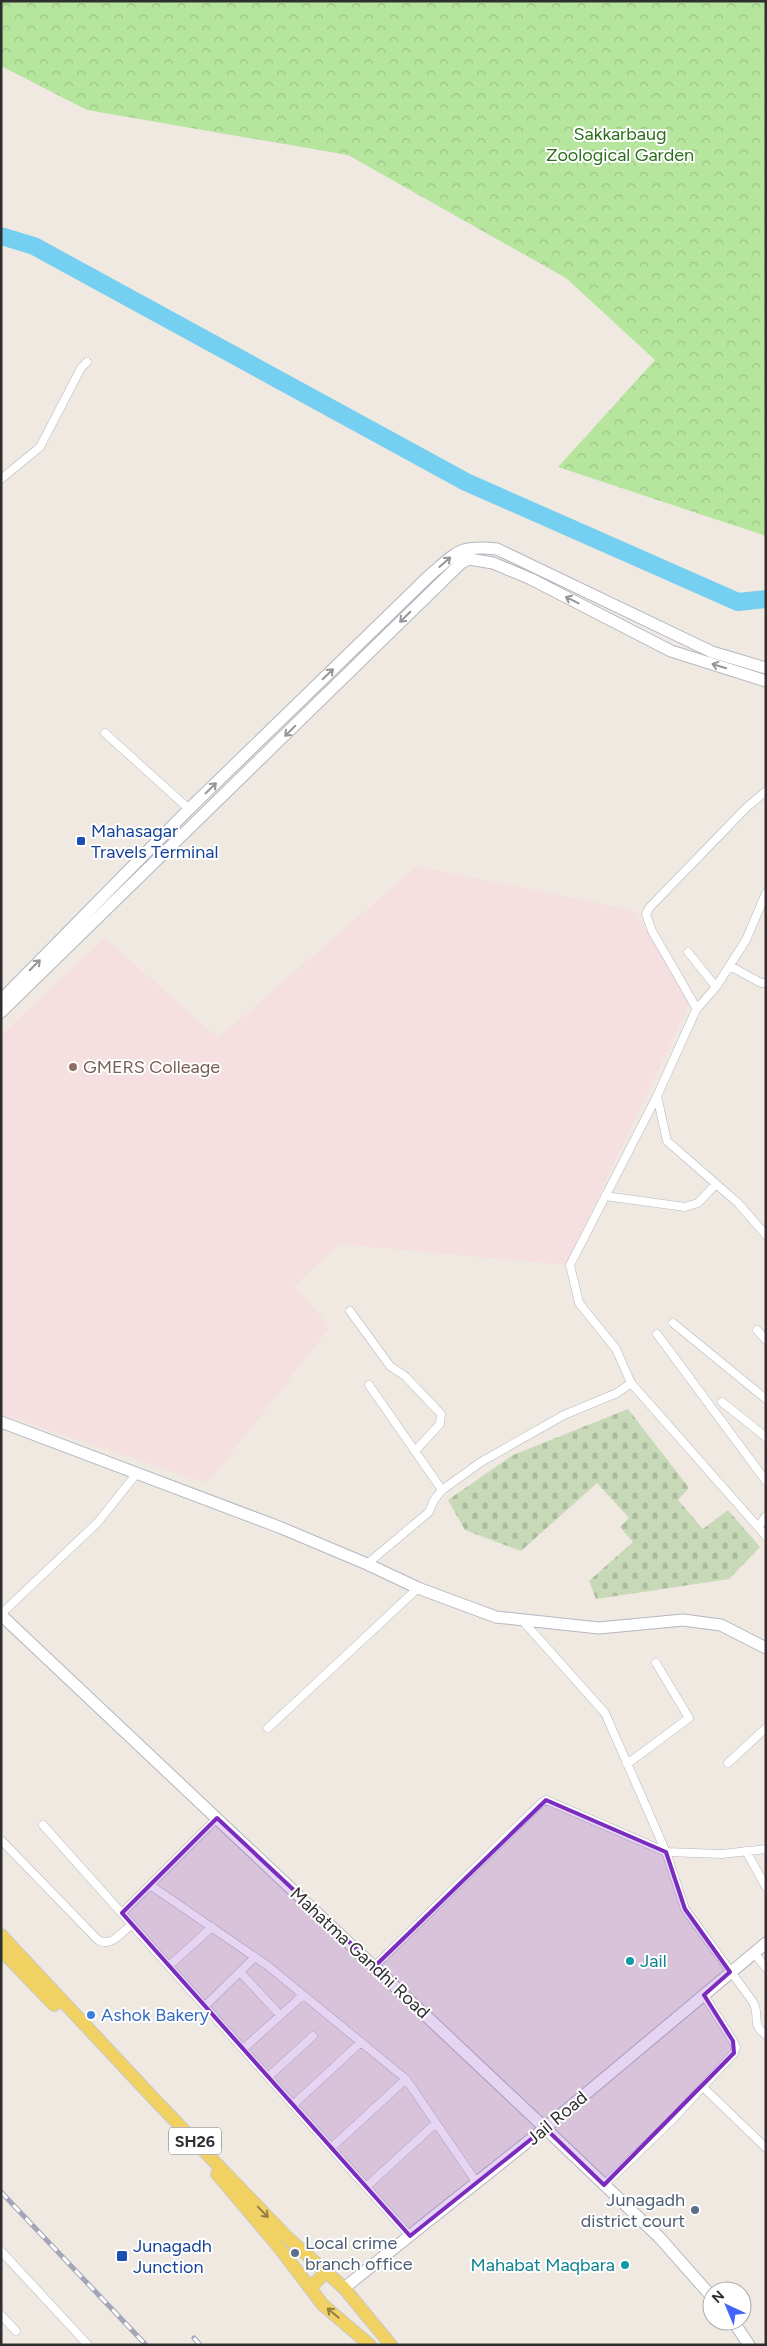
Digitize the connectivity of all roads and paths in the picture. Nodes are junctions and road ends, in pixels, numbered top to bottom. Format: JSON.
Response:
{"nodes":[{"id":1,"x":87,"y":362,"type":"dead end"},
{"id":2,"x":1,"y":479,"type":"edge"},
{"id":3,"x":766,"y":668,"type":"edge"},
{"id":4,"x":766,"y":681,"type":"edge"},
{"id":5,"x":105,"y":732,"type":"dead end"},
{"id":6,"x":766,"y":791,"type":"edge"},
{"id":7,"x":189,"y":809,"type":"junction"},
{"id":8,"x":766,"y":893,"type":"edge"},
{"id":9,"x":688,"y":952,"type":"dead end"},
{"id":10,"x":730,"y":966,"type":"junction"},
{"id":11,"x":766,"y":983,"type":"edge"},
{"id":12,"x":716,"y":987,"type":"junction"},
{"id":13,"x":1,"y":1000,"type":"edge"},
{"id":14,"x":697,"y":1008,"type":"junction"},
{"id":15,"x":1,"y":1012,"type":"edge"},
{"id":16,"x":657,"y":1096,"type":"junction"},
{"id":17,"x":716,"y":1184,"type":"junction"},
{"id":18,"x":605,"y":1196,"type":"junction"},
{"id":19,"x":766,"y":1235,"type":"edge"},
{"id":20,"x":350,"y":1311,"type":"dead end"},
{"id":21,"x":673,"y":1323,"type":"dead end"},
{"id":22,"x":758,"y":1330,"type":"dead end"},
{"id":23,"x":657,"y":1334,"type":"dead end"},
{"id":24,"x":766,"y":1340,"type":"edge"},
{"id":25,"x":631,"y":1383,"type":"junction"},
{"id":26,"x":369,"y":1385,"type":"dead end"},
{"id":27,"x":766,"y":1398,"type":"edge"},
{"id":28,"x":722,"y":1402,"type":"dead end"},
{"id":29,"x":1,"y":1422,"type":"edge"},
{"id":30,"x":766,"y":1438,"type":"edge"},
{"id":31,"x":415,"y":1451,"type":"junction"},
{"id":32,"x":137,"y":1473,"type":"junction"},
{"id":33,"x":766,"y":1481,"type":"edge"},
{"id":34,"x":442,"y":1490,"type":"junction"},
{"id":35,"x":766,"y":1516,"type":"edge"},
{"id":36,"x":758,"y":1527,"type":"junction"},
{"id":37,"x":766,"y":1536,"type":"edge"},
{"id":38,"x":367,"y":1564,"type":"junction"},
{"id":39,"x":418,"y":1588,"type":"junction"},
{"id":40,"x":1,"y":1615,"type":"edge"},
{"id":41,"x":522,"y":1620,"type":"junction"},
{"id":42,"x":765,"y":1648,"type":"edge"},
{"id":43,"x":656,"y":1663,"type":"dead end"},
{"id":44,"x":268,"y":1728,"type":"dead end"},
{"id":45,"x":766,"y":1728,"type":"edge"},
{"id":46,"x":728,"y":1763,"type":"dead end"},
{"id":47,"x":627,"y":1764,"type":"junction"},
{"id":48,"x":217,"y":1818,"type":"junction"},
{"id":49,"x":43,"y":1825,"type":"dead end"},
{"id":50,"x":1,"y":1840,"type":"edge"},
{"id":51,"x":766,"y":1849,"type":"edge"},
{"id":52,"x":746,"y":1851,"type":"junction"},
{"id":53,"x":666,"y":1852,"type":"junction"},
{"id":54,"x":150,"y":1885,"type":"junction"},
{"id":55,"x":766,"y":1887,"type":"edge"},
{"id":56,"x":122,"y":1913,"type":"junction"},
{"id":57,"x":132,"y":1924,"type":"junction"},
{"id":58,"x":212,"y":1927,"type":"junction"},
{"id":59,"x":1,"y":1935,"type":"edge"},
{"id":60,"x":766,"y":1943,"type":"edge"},
{"id":61,"x":1,"y":1950,"type":"edge"},
{"id":62,"x":754,"y":1953,"type":"junction"},
{"id":63,"x":255,"y":1957,"type":"junction"},
{"id":64,"x":169,"y":1966,"type":"junction"},
{"id":65,"x":375,"y":1966,"type":"junction"},
{"id":66,"x":766,"y":1968,"type":"edge"},
{"id":67,"x":240,"y":1972,"type":"junction"},
{"id":68,"x":730,"y":1972,"type":"junction"},
{"id":69,"x":704,"y":1995,"type":"junction"},
{"id":70,"x":302,"y":1996,"type":"junction"},
{"id":71,"x":204,"y":2006,"type":"junction"},
{"id":72,"x":280,"y":2015,"type":"junction"},
{"id":73,"x":766,"y":2035,"type":"edge"},
{"id":74,"x":313,"y":2036,"type":"dead end"},
{"id":75,"x":361,"y":2042,"type":"junction"},
{"id":76,"x":243,"y":2049,"type":"junction"},
{"id":77,"x":268,"y":2077,"type":"junction"},
{"id":78,"x":406,"y":2079,"type":"junction"},
{"id":79,"x":703,"y":2087,"type":"junction"},
{"id":80,"x":293,"y":2105,"type":"junction"},
{"id":81,"x":436,"y":2123,"type":"junction"},
{"id":82,"x":546,"y":2128,"type":"junction"},
{"id":83,"x":331,"y":2148,"type":"junction"},
{"id":84,"x":766,"y":2148,"type":"edge"},
{"id":85,"x":477,"y":2183,"type":"junction"},
{"id":86,"x":604,"y":2185,"type":"junction"},
{"id":87,"x":366,"y":2187,"type":"junction"},
{"id":88,"x":410,"y":2236,"type":"junction"},
{"id":89,"x":1,"y":2251,"type":"edge"},
{"id":90,"x":327,"y":2271,"type":"junction"},
{"id":91,"x":702,"y":2285,"type":"edge"},
{"id":92,"x":310,"y":2288,"type":"junction"},
{"id":93,"x":344,"y":2288,"type":"junction"},
{"id":94,"x":1,"y":2314,"type":"edge"},
{"id":95,"x":370,"y":2320,"type":"junction"},
{"id":96,"x":16,"y":2331,"type":"dead end"},
{"id":97,"x":740,"y":2331,"type":"edge"},
{"id":98,"x":356,"y":2332,"type":"junction"},
{"id":99,"x":88,"y":2345,"type":"edge"},
{"id":100,"x":370,"y":2345,"type":"edge"},
{"id":101,"x":391,"y":2345,"type":"edge"},
{"id":102,"x":749,"y":2345,"type":"edge"}],
"edges":[{"from":1,"to":2,"type":"street"},
{"from":7,"to":3,"type":"street","one_way":true},
{"from":4,"to":15,"type":"street","one_way":true},
{"from":5,"to":7,"type":"street"},
{"from":6,"to":14,"type":"street"},
{"from":13,"to":7,"type":"street","one_way":true},
{"from":8,"to":10,"type":"street"},
{"from":9,"to":12,"type":"street"},
{"from":10,"to":11,"type":"street"},
{"from":10,"to":12,"type":"street"},
{"from":12,"to":14,"type":"street"},
{"from":14,"to":16,"type":"street"},
{"from":16,"to":17,"type":"street"},
{"from":16,"to":18,"type":"street"},
{"from":17,"to":18,"type":"street"},
{"from":17,"to":19,"type":"street"},
{"from":18,"to":25,"type":"street"},
{"from":20,"to":31,"type":"street"},
{"from":21,"to":27,"type":"street"},
{"from":22,"to":24,"type":"street"},
{"from":23,"to":33,"type":"street"},
{"from":25,"to":34,"type":"street"},
{"from":25,"to":36,"type":"street"},
{"from":26,"to":31,"type":"street"},
{"from":28,"to":30,"type":"street"},
{"from":29,"to":32,"type":"street"},
{"from":31,"to":34,"type":"street"},
{"from":32,"to":38,"type":"street"},
{"from":32,"to":40,"type":"street"},
{"from":34,"to":38,"type":"street"},
{"from":35,"to":36,"type":"street"},
{"from":36,"to":37,"type":"street"},
{"from":38,"to":39,"type":"street"},
{"from":39,"to":41,"type":"street"},
{"from":39,"to":44,"type":"street"},
{"from":40,"to":48,"type":"street","name":"Mahatma Gandhi Road"},
{"from":41,"to":42,"type":"street"},
{"from":41,"to":47,"type":"street"},
{"from":43,"to":47,"type":"street"},
{"from":45,"to":46,"type":"street"},
{"from":47,"to":53,"type":"street"},
{"from":48,"to":54,"type":"street"},
{"from":48,"to":65,"type":"street","name":"Mahatma Gandhi Road"},
{"from":49,"to":56,"type":"street"},
{"from":50,"to":57,"type":"street"},
{"from":51,"to":52,"type":"street"},
{"from":52,"to":53,"type":"street"},
{"from":52,"to":55,"type":"street"},
{"from":53,"to":65,"type":"street"},
{"from":53,"to":68,"type":"street"},
{"from":54,"to":56,"type":"street"},
{"from":54,"to":58,"type":"street"},
{"from":56,"to":57,"type":"street"},
{"from":57,"to":64,"type":"street"},
{"from":58,"to":63,"type":"street"},
{"from":58,"to":64,"type":"street"},
{"from":59,"to":90,"type":"main road","number":"SH26","one_way":true},
{"from":60,"to":62,"type":"street","name":"Jail Road"},
{"from":61,"to":92,"type":"main road","number":"SH26"},
{"from":62,"to":66,"type":"street"},
{"from":62,"to":68,"type":"street","name":"Jail Road"},
{"from":63,"to":67,"type":"street"},
{"from":63,"to":70,"type":"street"},
{"from":64,"to":71,"type":"street"},
{"from":65,"to":82,"type":"street","name":"Mahatma Gandhi Road"},
{"from":67,"to":71,"type":"street"},
{"from":67,"to":72,"type":"street"},
{"from":68,"to":69,"type":"street","name":"Jail Road"},
{"from":68,"to":73,"type":"street"},
{"from":69,"to":79,"type":"street"},
{"from":69,"to":82,"type":"street","name":"Jail Road"},
{"from":70,"to":72,"type":"street"},
{"from":70,"to":75,"type":"street"},
{"from":71,"to":76,"type":"street"},
{"from":72,"to":76,"type":"street"},
{"from":74,"to":77,"type":"street"},
{"from":75,"to":78,"type":"street"},
{"from":75,"to":80,"type":"street"},
{"from":76,"to":77,"type":"street"},
{"from":77,"to":80,"type":"street"},
{"from":78,"to":81,"type":"street"},
{"from":78,"to":83,"type":"street"},
{"from":79,"to":84,"type":"street"},
{"from":79,"to":86,"type":"street"},
{"from":80,"to":83,"type":"street"},
{"from":81,"to":85,"type":"street"},
{"from":81,"to":87,"type":"street"},
{"from":82,"to":85,"type":"street","name":"Jail Road"},
{"from":82,"to":86,"type":"street","name":"Mahatma Gandhi Road"},
{"from":83,"to":87,"type":"street"},
{"from":85,"to":88,"type":"street","name":"Jail Road"},
{"from":86,"to":91,"type":"street","name":"Mahatma Gandhi Road"},
{"from":87,"to":88,"type":"street"},
{"from":88,"to":93,"type":"street","name":"Jail Road"},
{"from":89,"to":99,"type":"street"},
{"from":90,"to":92,"type":"main road"},
{"from":90,"to":93,"type":"main road","number":"SH26"},
{"from":98,"to":92,"type":"main road","number":"SH26","one_way":true},
{"from":93,"to":95,"type":"main road","number":"SH26"},
{"from":94,"to":96,"type":"street"},
{"from":95,"to":98,"type":"main road"},
{"from":95,"to":101,"type":"main road","number":"SH26"},
{"from":97,"to":102,"type":"street"},
{"from":98,"to":100,"type":"main road","number":"SH26"}]}
